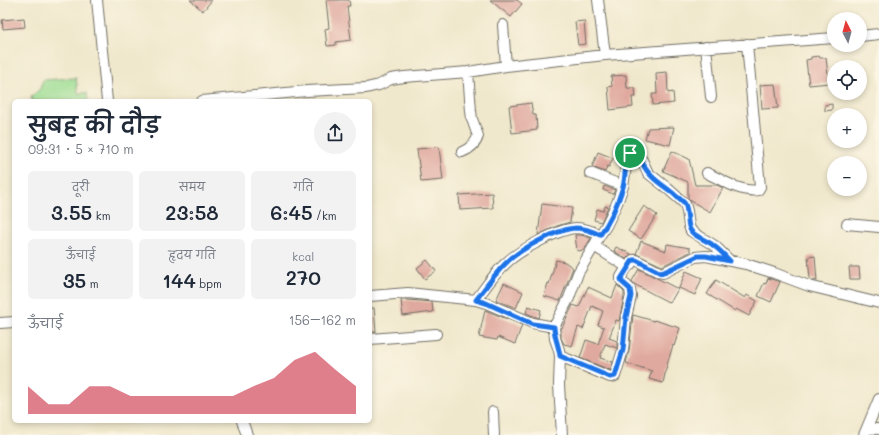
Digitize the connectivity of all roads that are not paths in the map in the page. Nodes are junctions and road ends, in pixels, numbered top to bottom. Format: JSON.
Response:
{"nodes":[{"id":1,"x":97,"y":0,"type":"edge"},
{"id":2,"x":598,"y":0,"type":"edge"},
{"id":3,"x":503,"y":25,"type":"dead end"},
{"id":4,"x":879,"y":34,"type":"edge"},
{"id":5,"x":867,"y":35,"type":"edge"},
{"id":6,"x":827,"y":38,"type":"edge"},
{"id":7,"x":747,"y":44,"type":"junction"},
{"id":8,"x":706,"y":48,"type":"junction"},
{"id":9,"x":605,"y":55,"type":"junction"},
{"id":10,"x":506,"y":66,"type":"junction"},
{"id":11,"x":468,"y":72,"type":"junction"},
{"id":12,"x":307,"y":96,"type":"edge"},
{"id":13,"x":711,"y":97,"type":"dead end"},
{"id":14,"x":107,"y":99,"type":"edge"},
{"id":15,"x":244,"y":99,"type":"edge"},
{"id":16,"x":462,"y":152,"type":"dead end"},
{"id":17,"x":590,"y":173,"type":"dead end"},
{"id":18,"x":707,"y":173,"type":"dead end"},
{"id":19,"x":623,"y":186,"type":"junction"},
{"id":20,"x":847,"y":224,"type":"dead end"},
{"id":21,"x":879,"y":227,"type":"edge"},
{"id":22,"x":600,"y":235,"type":"junction"},
{"id":23,"x":594,"y":246,"type":"junction"},
{"id":24,"x":730,"y":261,"type":"junction"},
{"id":25,"x":627,"y":267,"type":"junction"},
{"id":26,"x":372,"y":296,"type":"edge"},
{"id":27,"x":476,"y":300,"type":"junction"},
{"id":28,"x":879,"y":303,"type":"edge"},
{"id":29,"x":0,"y":322,"type":"edge"},
{"id":30,"x":12,"y":322,"type":"edge"},
{"id":31,"x":554,"y":327,"type":"junction"},
{"id":32,"x":436,"y":334,"type":"dead end"},
{"id":33,"x":372,"y":340,"type":"edge"},
{"id":34,"x":560,"y":356,"type":"junction"},
{"id":35,"x":879,"y":399,"type":"edge"},
{"id":36,"x":493,"y":412,"type":"dead end"},
{"id":37,"x":243,"y":423,"type":"edge"},
{"id":38,"x":879,"y":428,"type":"edge"},
{"id":39,"x":865,"y":432,"type":"edge"},
{"id":40,"x":248,"y":435,"type":"edge"},
{"id":41,"x":494,"y":435,"type":"edge"},
{"id":42,"x":562,"y":435,"type":"edge"}],
"edges":[{"from":1,"to":14,"type":"street"},
{"from":2,"to":9,"type":"street"},
{"from":3,"to":10,"type":"street"},
{"from":4,"to":5,"type":"street"},
{"from":6,"to":7,"type":"street"},
{"from":7,"to":8,"type":"street"},
{"from":7,"to":18,"type":"street"},
{"from":8,"to":9,"type":"street"},
{"from":8,"to":13,"type":"street"},
{"from":9,"to":10,"type":"street"},
{"from":10,"to":11,"type":"street"},
{"from":11,"to":12,"type":"street"},
{"from":11,"to":16,"type":"street"},
{"from":12,"to":15,"type":"street"},
{"from":17,"to":19,"type":"street"},
{"from":19,"to":22,"type":"street"},
{"from":19,"to":24,"type":"street"},
{"from":20,"to":21,"type":"street"},
{"from":22,"to":23,"type":"street"},
{"from":22,"to":27,"type":"street"},
{"from":23,"to":25,"type":"street"},
{"from":23,"to":31,"type":"street"},
{"from":24,"to":25,"type":"street"},
{"from":24,"to":28,"type":"street"},
{"from":25,"to":34,"type":"street"},
{"from":26,"to":27,"type":"street"},
{"from":27,"to":31,"type":"street"},
{"from":29,"to":30,"type":"street"},
{"from":31,"to":34,"type":"street"},
{"from":32,"to":33,"type":"street"},
{"from":34,"to":42,"type":"street"},
{"from":35,"to":39,"type":"street"},
{"from":36,"to":41,"type":"street"},
{"from":37,"to":40,"type":"street"},
{"from":38,"to":39,"type":"street"}]}
